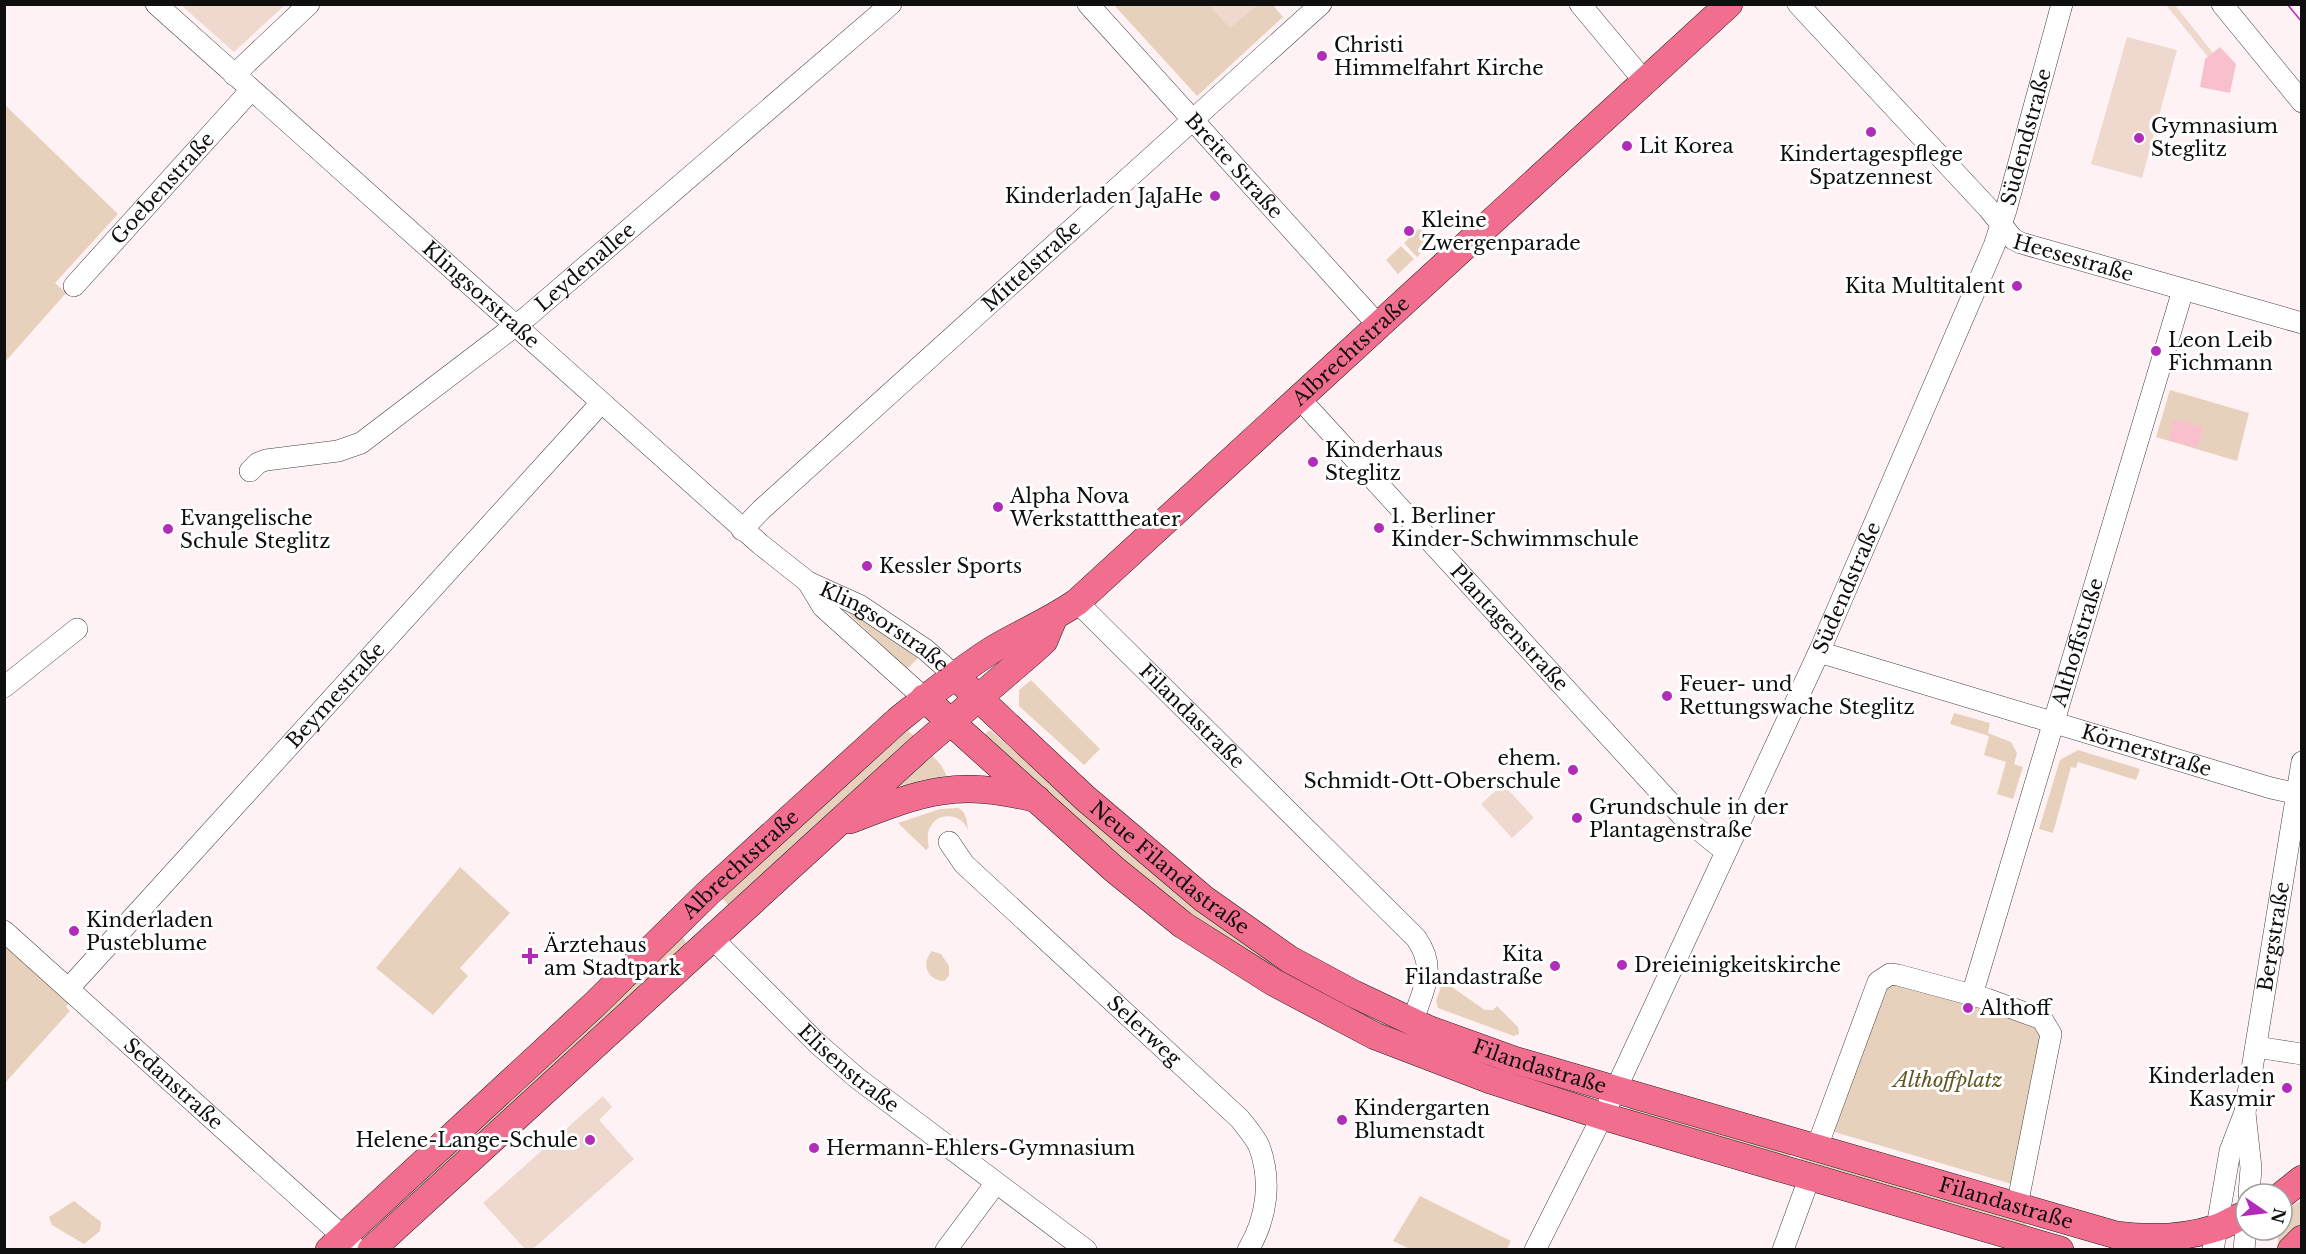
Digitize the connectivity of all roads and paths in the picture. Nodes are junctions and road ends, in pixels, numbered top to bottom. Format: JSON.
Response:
{"nodes":[{"id":1,"x":156,"y":4,"type":"edge"},
{"id":2,"x":309,"y":4,"type":"edge"},
{"id":3,"x":891,"y":4,"type":"edge"},
{"id":4,"x":1088,"y":4,"type":"edge"},
{"id":5,"x":1321,"y":4,"type":"edge"},
{"id":6,"x":1580,"y":4,"type":"edge"},
{"id":7,"x":1729,"y":4,"type":"edge"},
{"id":8,"x":1798,"y":4,"type":"edge"},
{"id":9,"x":2062,"y":4,"type":"edge"},
{"id":10,"x":2222,"y":4,"type":"edge"},
{"id":11,"x":234,"y":75,"type":"junction"},
{"id":12,"x":1645,"y":82,"type":"junction"},
{"id":13,"x":251,"y":90,"type":"junction"},
{"id":14,"x":2301,"y":102,"type":"edge"},
{"id":15,"x":1193,"y":120,"type":"junction"},
{"id":16,"x":2001,"y":225,"type":"junction"},
{"id":17,"x":74,"y":286,"type":"dead end"},
{"id":18,"x":2183,"y":290,"type":"junction"},
{"id":19,"x":2301,"y":323,"type":"edge"},
{"id":20,"x":515,"y":326,"type":"junction"},
{"id":21,"x":1379,"y":326,"type":"junction"},
{"id":22,"x":1300,"y":399,"type":"junction"},
{"id":23,"x":602,"y":403,"type":"junction"},
{"id":24,"x":250,"y":471,"type":"dead end"},
{"id":25,"x":742,"y":530,"type":"junction"},
{"id":26,"x":808,"y":582,"type":"junction"},
{"id":27,"x":1077,"y":602,"type":"junction"},
{"id":28,"x":1054,"y":618,"type":"junction"},
{"id":29,"x":77,"y":629,"type":"dead end"},
{"id":30,"x":1819,"y":652,"type":"junction"},
{"id":31,"x":955,"y":676,"type":"junction"},
{"id":32,"x":4,"y":687,"type":"edge"},
{"id":33,"x":924,"y":698,"type":"junction"},
{"id":34,"x":978,"y":698,"type":"junction"},
{"id":35,"x":950,"y":722,"type":"junction"},
{"id":36,"x":2053,"y":723,"type":"junction"},
{"id":37,"x":2301,"y":762,"type":"edge"},
{"id":38,"x":2299,"y":794,"type":"edge"},
{"id":39,"x":1038,"y":799,"type":"junction"},
{"id":40,"x":833,"y":827,"type":"junction"},
{"id":41,"x":949,"y":842,"type":"dead end"},
{"id":42,"x":1725,"y":851,"type":"junction"},
{"id":43,"x":676,"y":923,"type":"junction"},
{"id":44,"x":4,"y":931,"type":"edge"},
{"id":45,"x":707,"y":942,"type":"junction"},
{"id":46,"x":69,"y":988,"type":"junction"},
{"id":47,"x":1972,"y":995,"type":"junction"},
{"id":48,"x":1412,"y":1022,"type":"junction"},
{"id":49,"x":1375,"y":1036,"type":"joint"},
{"id":50,"x":2256,"y":1047,"type":"junction"},
{"id":51,"x":2301,"y":1054,"type":"edge"},
{"id":52,"x":1615,"y":1091,"type":"junction"},
{"id":53,"x":2245,"y":1112,"type":"junction"},
{"id":54,"x":1602,"y":1116,"type":"junction"},
{"id":55,"x":1817,"y":1147,"type":"junction"},
{"id":56,"x":1810,"y":1176,"type":"junction"},
{"id":57,"x":2250,"y":1182,"type":"edge"},
{"id":58,"x":996,"y":1184,"type":"junction"},
{"id":59,"x":2017,"y":1206,"type":"junction"},
{"id":60,"x":2234,"y":1224,"type":"edge"},
{"id":61,"x":2215,"y":1239,"type":"edge"},
{"id":62,"x":2301,"y":1239,"type":"edge"},
{"id":63,"x":2008,"y":1242,"type":"edge"},
{"id":64,"x":2162,"y":1243,"type":"edge"},
{"id":65,"x":343,"y":1245,"type":"edge"},
{"id":66,"x":371,"y":1250,"type":"edge"},
{"id":67,"x":946,"y":1250,"type":"edge"},
{"id":68,"x":1086,"y":1250,"type":"edge"},
{"id":69,"x":1248,"y":1250,"type":"edge"},
{"id":70,"x":1535,"y":1250,"type":"edge"},
{"id":71,"x":1783,"y":1250,"type":"edge"},
{"id":72,"x":2060,"y":1250,"type":"edge"},
{"id":73,"x":2291,"y":1250,"type":"edge"}],
"edges":[{"from":1,"to":11,"type":"street","name":"Klingsorstraße"},
{"from":2,"to":11,"type":"street"},
{"from":3,"to":20,"type":"street","name":"Leydenallee"},
{"from":4,"to":15,"type":"street","name":"Breite Straße"},
{"from":5,"to":15,"type":"street","name":"Mittelstraße"},
{"from":6,"to":12,"type":"street"},
{"from":7,"to":12,"type":"main road","name":"Albrechtstraße"},
{"from":8,"to":16,"type":"street","name":"Heesestraße"},
{"from":9,"to":16,"type":"street","name":"Südendstraße"},
{"from":10,"to":14,"type":"street"},
{"from":11,"to":13,"type":"street","name":"Klingsorstraße"},
{"from":12,"to":21,"type":"main road","name":"Albrechtstraße"},
{"from":13,"to":17,"type":"street","name":"Goebenstraße"},
{"from":13,"to":20,"type":"street","name":"Klingsorstraße"},
{"from":15,"to":21,"type":"street","name":"Breite Straße"},
{"from":15,"to":25,"type":"street","name":"Mittelstraße"},
{"from":16,"to":18,"type":"street","name":"Heesestraße"},
{"from":16,"to":30,"type":"street","name":"Südendstraße"},
{"from":18,"to":19,"type":"street","name":"Heesestraße"},
{"from":18,"to":36,"type":"street","name":"Althoffstraße"},
{"from":20,"to":23,"type":"street","name":"Klingsorstraße"},
{"from":20,"to":24,"type":"street","name":"Leydenallee"},
{"from":21,"to":22,"type":"main road","name":"Albrechtstraße"},
{"from":22,"to":27,"type":"main road","name":"Albrechtstraße"},
{"from":22,"to":42,"type":"street","name":"Plantagenstraße"},
{"from":23,"to":25,"type":"street","name":"Klingsorstraße"},
{"from":23,"to":46,"type":"street","name":"Beymestraße"},
{"from":25,"to":26,"type":"street","name":"Klingsorstraße"},
{"from":26,"to":31,"type":"street","name":"Klingsorstraße"},
{"from":26,"to":33,"type":"street","name":"Klingsorstraße"},
{"from":27,"to":28,"type":"main road","name":"Albrechtstraße"},
{"from":27,"to":48,"type":"street","name":"Filandastraße"},
{"from":28,"to":31,"type":"main road","name":"Albrechtstraße"},
{"from":28,"to":34,"type":"main road","name":"Albrechtstraße"},
{"from":29,"to":32,"type":"street"},
{"from":30,"to":36,"type":"street","name":"Körnerstraße"},
{"from":30,"to":42,"type":"street","name":"Südendstraße"},
{"from":31,"to":33,"type":"main road","name":"Albrechtstraße"},
{"from":31,"to":34,"type":"main road","name":"Neue Filandastraße"},
{"from":33,"to":35,"type":"main road","name":"Neue Filandastraße"},
{"from":33,"to":43,"type":"main road","name":"Albrechtstraße"},
{"from":34,"to":35,"type":"main road","name":"Albrechtstraße"},
{"from":34,"to":48,"type":"main road","name":"Neue Filandastraße"},
{"from":35,"to":39,"type":"main road","name":"Neue Filandastraße"},
{"from":35,"to":40,"type":"main road","name":"Albrechtstraße"},
{"from":36,"to":38,"type":"street","name":"Körnerstraße"},
{"from":36,"to":47,"type":"street","name":"Althoffstraße"},
{"from":37,"to":38,"type":"street","name":"Bergstraße"},
{"from":38,"to":50,"type":"street","name":"Bergstraße"},
{"from":39,"to":40,"type":"main road"},
{"from":39,"to":49,"type":"main road","name":"Neue Filandastraße"},
{"from":40,"to":45,"type":"main road","name":"Albrechtstraße"},
{"from":41,"to":69,"type":"street","name":"Selerweg"},
{"from":42,"to":52,"type":"street","name":"Südendstraße"},
{"from":43,"to":45,"type":"main road"},
{"from":43,"to":65,"type":"main road","name":"Albrechtstraße"},
{"from":44,"to":46,"type":"street","name":"Sedanstraße"},
{"from":45,"to":58,"type":"street","name":"Elisenstraße"},
{"from":45,"to":66,"type":"main road","name":"Albrechtstraße"},
{"from":46,"to":65,"type":"street","name":"Sedanstraße"},
{"from":47,"to":55,"type":"street"},
{"from":47,"to":59,"type":"street"},
{"from":48,"to":52,"type":"main road","name":"Filandastraße"},
{"from":49,"to":54,"type":"main road","name":"Filandastraße"},
{"from":50,"to":51,"type":"street"},
{"from":50,"to":53,"type":"street","name":"Bergstraße"},
{"from":52,"to":54,"type":"street","name":"Südendstraße"},
{"from":52,"to":55,"type":"main road","name":"Filandastraße"},
{"from":53,"to":57,"type":"street","name":"Bergstraße"},
{"from":53,"to":61,"type":"street","name":"Bergstraße"},
{"from":54,"to":56,"type":"main road","name":"Filandastraße"},
{"from":54,"to":70,"type":"street","name":"Südendstraße"},
{"from":55,"to":59,"type":"main road","name":"Filandastraße"},
{"from":56,"to":63,"type":"main road","name":"Filandastraße"},
{"from":56,"to":71,"type":"street"},
{"from":58,"to":67,"type":"street"},
{"from":58,"to":68,"type":"street","name":"Elisenstraße"},
{"from":59,"to":64,"type":"main road","name":"Filandastraße"},
{"from":60,"to":61,"type":"main road","name":"Filandastraße"},
{"from":61,"to":64,"type":"main road","name":"Filandastraße"},
{"from":62,"to":73,"type":"main road"},
{"from":63,"to":72,"type":"main road","name":"Filandastraße"}]}
